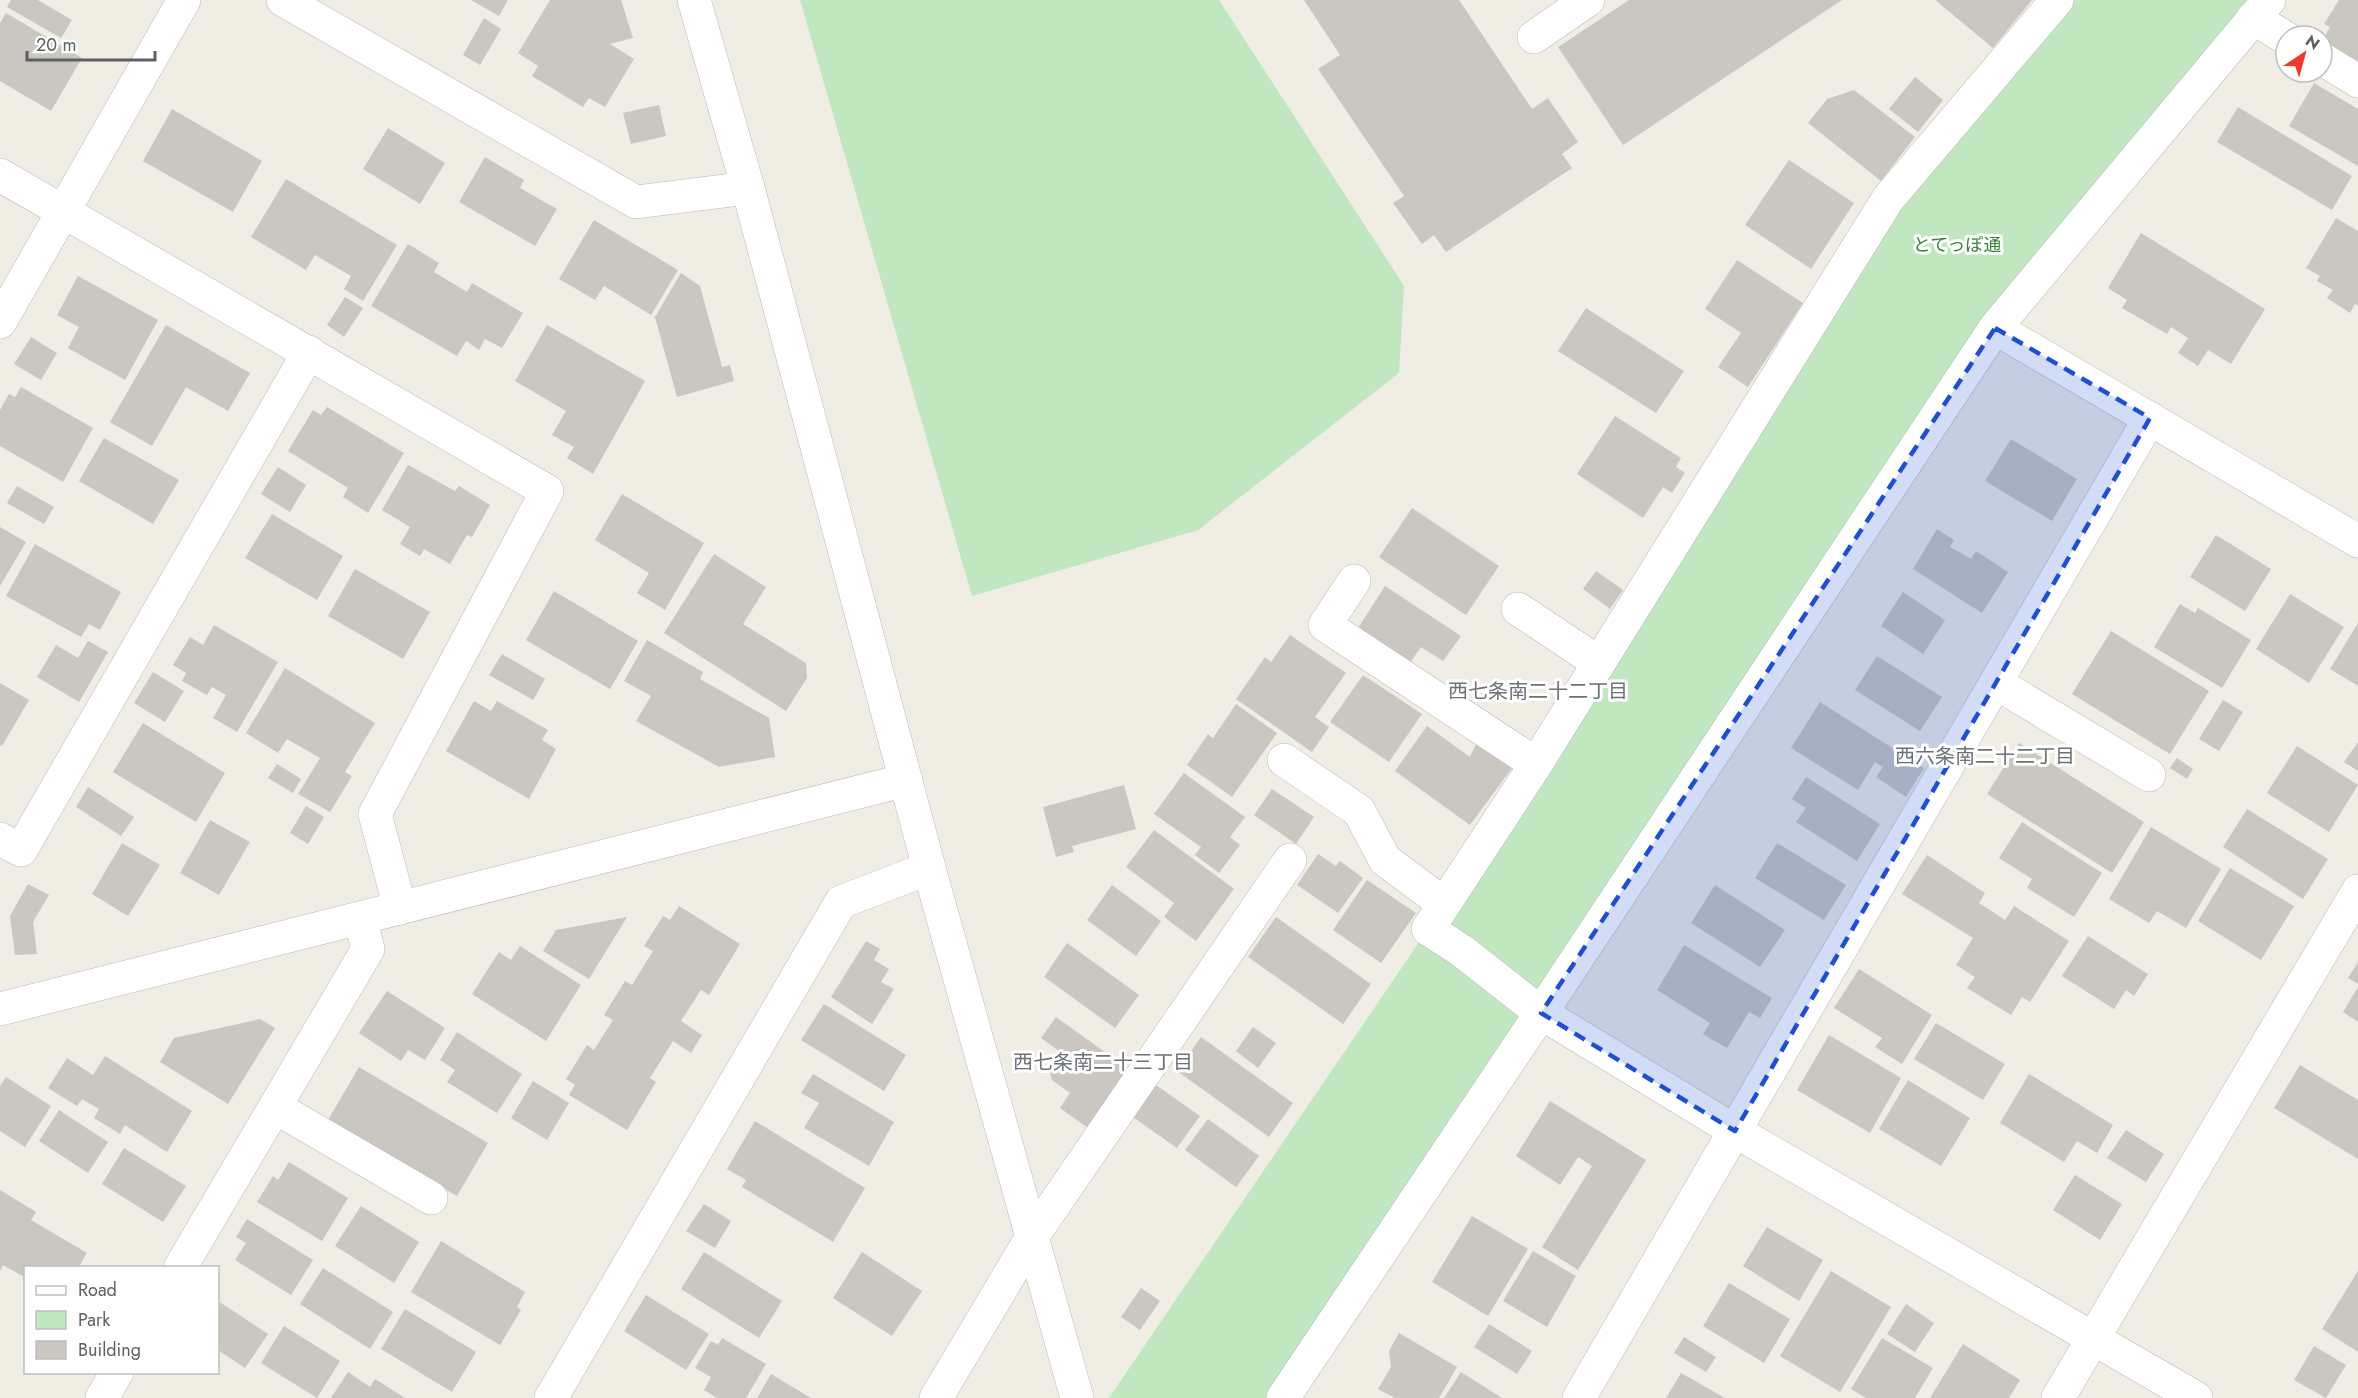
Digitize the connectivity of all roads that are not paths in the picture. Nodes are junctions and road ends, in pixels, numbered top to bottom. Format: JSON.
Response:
{"nodes":[{"id":1,"x":183,"y":0,"type":"edge"},
{"id":2,"x":283,"y":0,"type":"edge"},
{"id":3,"x":694,"y":0,"type":"edge"},
{"id":4,"x":1588,"y":0,"type":"edge"},
{"id":5,"x":2057,"y":0,"type":"edge"},
{"id":6,"x":2261,"y":9,"type":"edge"},
{"id":7,"x":2274,"y":24,"type":"edge"},
{"id":8,"x":1533,"y":37,"type":"dead end"},
{"id":9,"x":2334,"y":66,"type":"edge"},
{"id":10,"x":2358,"y":81,"type":"edge"},
{"id":11,"x":0,"y":175,"type":"edge"},
{"id":12,"x":748,"y":189,"type":"junction"},
{"id":13,"x":64,"y":211,"type":"junction"},
{"id":14,"x":0,"y":322,"type":"edge"},
{"id":15,"x":1995,"y":328,"type":"junction"},
{"id":16,"x":309,"y":352,"type":"junction"},
{"id":17,"x":2150,"y":417,"type":"junction"},
{"id":18,"x":2358,"y":541,"type":"edge"},
{"id":19,"x":1354,"y":581,"type":"dead end"},
{"id":20,"x":1518,"y":609,"type":"dead end"},
{"id":21,"x":1599,"y":663,"type":"junction"},
{"id":22,"x":1996,"y":683,"type":"junction"},
{"id":23,"x":1284,"y":760,"type":"dead end"},
{"id":24,"x":1536,"y":764,"type":"junction"},
{"id":25,"x":2149,"y":775,"type":"dead end"},
{"id":26,"x":906,"y":780,"type":"junction"},
{"id":27,"x":0,"y":839,"type":"edge"},
{"id":28,"x":1290,"y":860,"type":"dead end"},
{"id":29,"x":929,"y":868,"type":"junction"},
{"id":30,"x":2358,"y":891,"type":"edge"},
{"id":31,"x":1444,"y":904,"type":"junction"},
{"id":32,"x":400,"y":908,"type":"junction"},
{"id":33,"x":360,"y":918,"type":"junction"},
{"id":34,"x":0,"y":1009,"type":"edge"},
{"id":35,"x":1542,"y":1013,"type":"junction"},
{"id":36,"x":275,"y":1107,"type":"junction"},
{"id":37,"x":1735,"y":1131,"type":"junction"},
{"id":38,"x":431,"y":1198,"type":"dead end"},
{"id":39,"x":1032,"y":1237,"type":"junction"},
{"id":40,"x":181,"y":1266,"type":"edge"},
{"id":41,"x":2093,"y":1339,"type":"junction"},
{"id":42,"x":116,"y":1374,"type":"edge"},
{"id":43,"x":102,"y":1398,"type":"edge"},
{"id":44,"x":551,"y":1398,"type":"edge"},
{"id":45,"x":936,"y":1398,"type":"edge"},
{"id":46,"x":1077,"y":1398,"type":"edge"},
{"id":47,"x":1283,"y":1398,"type":"edge"},
{"id":48,"x":1579,"y":1398,"type":"edge"},
{"id":49,"x":2058,"y":1398,"type":"edge"},
{"id":50,"x":2196,"y":1398,"type":"edge"}],
"edges":[{"from":1,"to":13,"type":"street"},
{"from":2,"to":12,"type":"street"},
{"from":3,"to":12,"type":"street"},
{"from":4,"to":8,"type":"street"},
{"from":5,"to":21,"type":"street"},
{"from":6,"to":7,"type":"street"},
{"from":6,"to":15,"type":"street"},
{"from":9,"to":10,"type":"street"},
{"from":11,"to":13,"type":"street"},
{"from":12,"to":26,"type":"street"},
{"from":13,"to":14,"type":"street"},
{"from":13,"to":16,"type":"street"},
{"from":15,"to":17,"type":"street"},
{"from":15,"to":35,"type":"street"},
{"from":16,"to":27,"type":"street"},
{"from":16,"to":32,"type":"street"},
{"from":17,"to":18,"type":"street"},
{"from":17,"to":22,"type":"street"},
{"from":19,"to":24,"type":"street"},
{"from":20,"to":21,"type":"street"},
{"from":21,"to":24,"type":"street"},
{"from":22,"to":25,"type":"street"},
{"from":22,"to":37,"type":"street"},
{"from":23,"to":31,"type":"street"},
{"from":24,"to":31,"type":"street"},
{"from":26,"to":29,"type":"street"},
{"from":26,"to":32,"type":"street"},
{"from":28,"to":39,"type":"street"},
{"from":29,"to":39,"type":"street"},
{"from":29,"to":44,"type":"street"},
{"from":30,"to":41,"type":"street"},
{"from":31,"to":35,"type":"street"},
{"from":32,"to":33,"type":"street"},
{"from":33,"to":34,"type":"street"},
{"from":33,"to":36,"type":"street"},
{"from":35,"to":37,"type":"street"},
{"from":35,"to":47,"type":"street"},
{"from":36,"to":38,"type":"street"},
{"from":36,"to":40,"type":"street"},
{"from":37,"to":41,"type":"street"},
{"from":37,"to":48,"type":"street"},
{"from":39,"to":45,"type":"street"},
{"from":39,"to":46,"type":"street"},
{"from":41,"to":49,"type":"street"},
{"from":41,"to":50,"type":"street"},
{"from":42,"to":43,"type":"street"}]}
